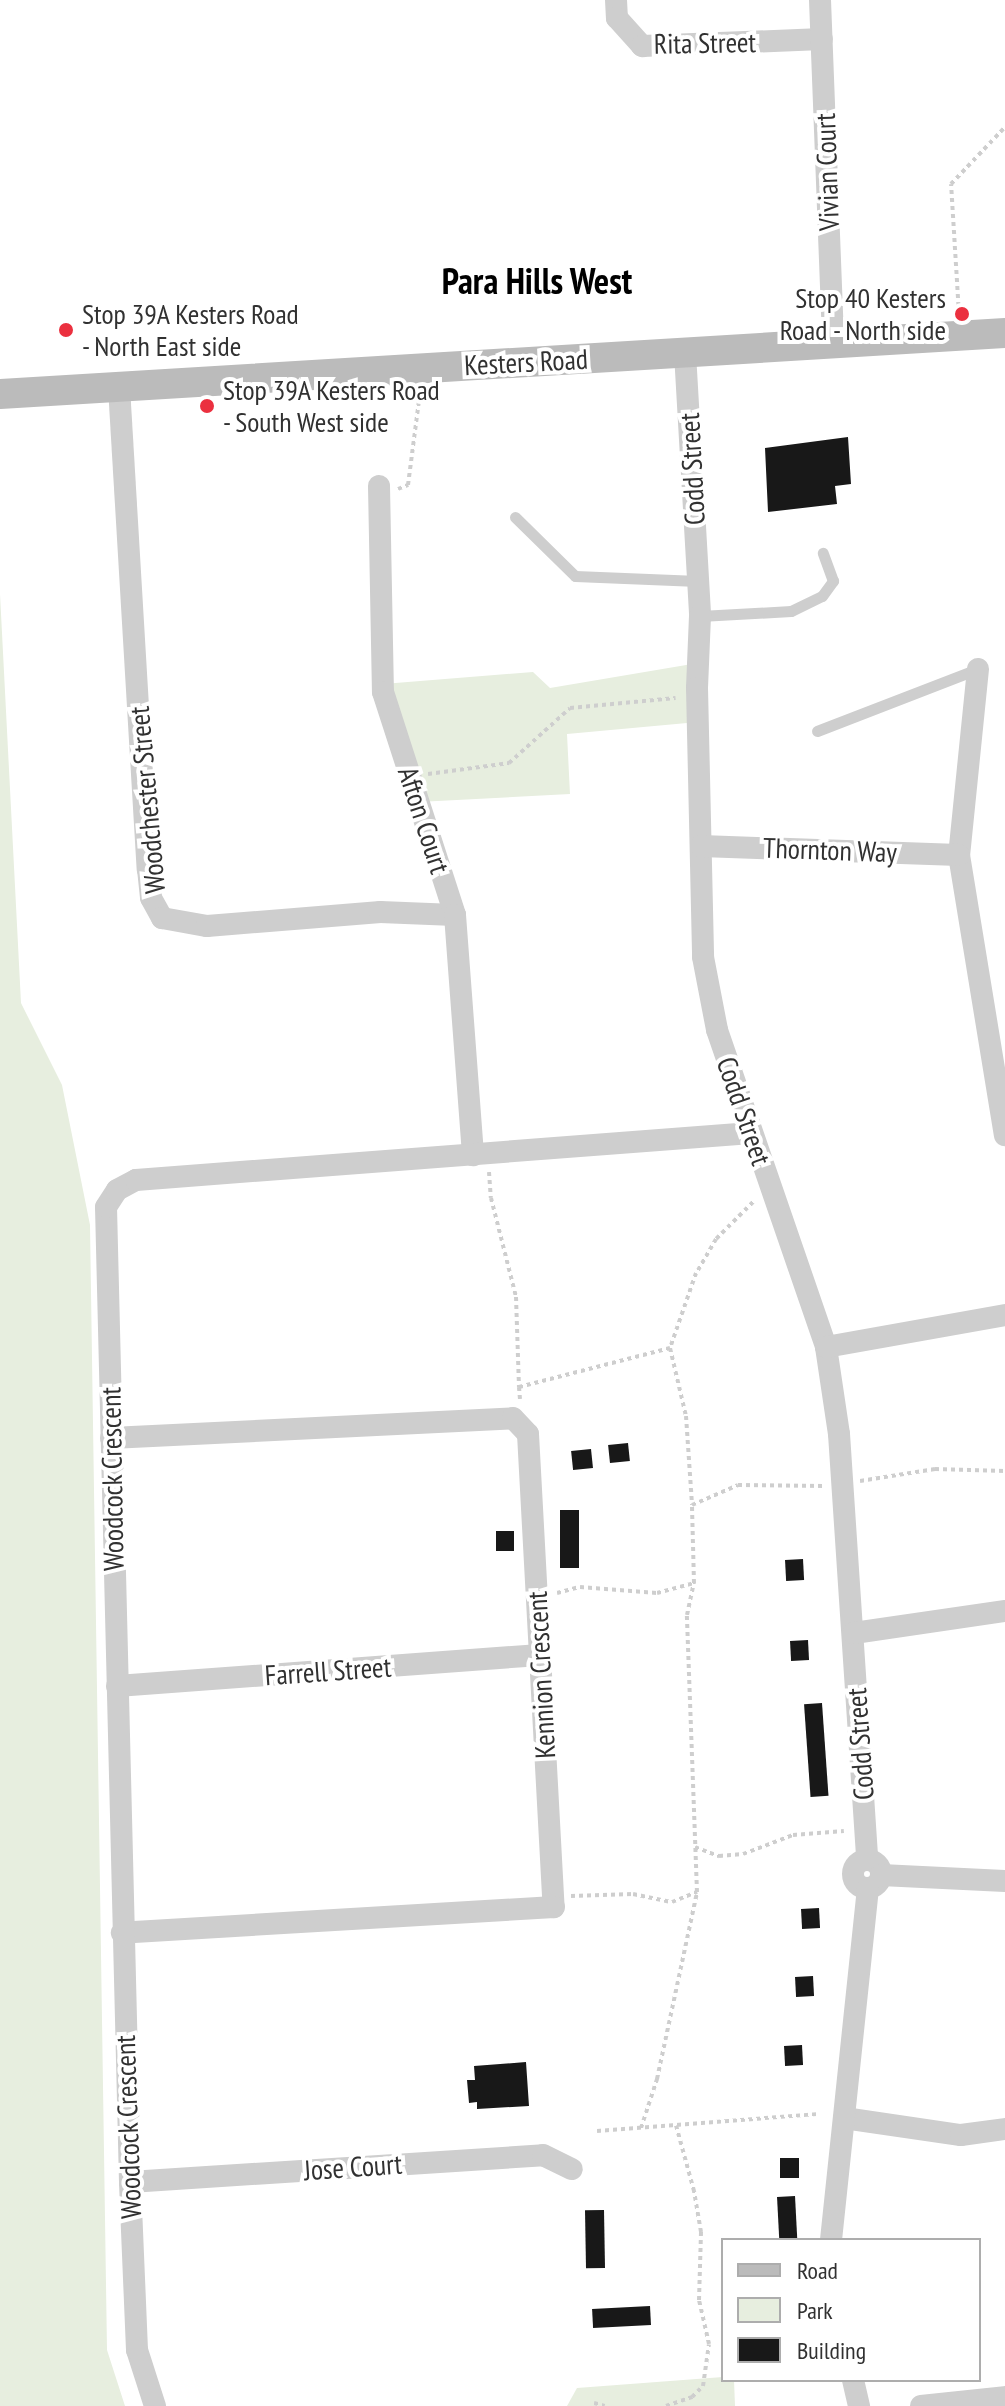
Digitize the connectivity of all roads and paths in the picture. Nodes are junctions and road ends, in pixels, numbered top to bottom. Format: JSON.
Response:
{"nodes":[{"id":1,"x":616,"y":0,"type":"edge"},
{"id":2,"x":820,"y":0,"type":"edge"},
{"id":3,"x":822,"y":39,"type":"junction"},
{"id":4,"x":1005,"y":127,"type":"edge"},
{"id":5,"x":1005,"y":333,"type":"edge"},
{"id":6,"x":961,"y":336,"type":"junction"},
{"id":7,"x":833,"y":344,"type":"junction"},
{"id":8,"x":685,"y":353,"type":"junction"},
{"id":9,"x":119,"y":387,"type":"junction"},
{"id":10,"x":420,"y":387,"type":"dead end"},
{"id":11,"x":0,"y":394,"type":"edge"},
{"id":12,"x":379,"y":492,"type":"joint"},
{"id":13,"x":515,"y":517,"type":"dead end"},
{"id":14,"x":823,"y":553,"type":"dead end"},
{"id":15,"x":698,"y":581,"type":"junction"},
{"id":16,"x":700,"y":616,"type":"junction"},
{"id":17,"x":978,"y":669,"type":"joint"},
{"id":18,"x":697,"y":697,"type":"junction"},
{"id":19,"x":817,"y":731,"type":"dead end"},
{"id":20,"x":410,"y":777,"type":"junction"},
{"id":21,"x":701,"y":846,"type":"junction"},
{"id":22,"x":959,"y":855,"type":"junction"},
{"id":23,"x":455,"y":915,"type":"junction"},
{"id":24,"x":751,"y":1133,"type":"junction"},
{"id":25,"x":1005,"y":1135,"type":"edge"},
{"id":26,"x":481,"y":1162,"type":"junction"},
{"id":27,"x":761,"y":1197,"type":"dead end"},
{"id":28,"x":1005,"y":1315,"type":"edge"},
{"id":29,"x":826,"y":1347,"type":"junction"},
{"id":30,"x":670,"y":1348,"type":"junction"},
{"id":31,"x":519,"y":1387,"type":"junction"},
{"id":32,"x":520,"y":1399,"type":"dead end"},
{"id":33,"x":111,"y":1438,"type":"junction"},
{"id":34,"x":1005,"y":1471,"type":"edge"},
{"id":35,"x":859,"y":1482,"type":"dead end"},
{"id":36,"x":826,"y":1486,"type":"dead end"},
{"id":37,"x":692,"y":1505,"type":"junction"},
{"id":38,"x":694,"y":1583,"type":"junction"},
{"id":39,"x":547,"y":1596,"type":"dead end"},
{"id":40,"x":1005,"y":1611,"type":"edge"},
{"id":41,"x":854,"y":1633,"type":"junction"},
{"id":42,"x":540,"y":1655,"type":"junction"},
{"id":43,"x":117,"y":1686,"type":"junction"},
{"id":44,"x":849,"y":1830,"type":"dead end"},
{"id":45,"x":695,"y":1847,"type":"junction"},
{"id":46,"x":872,"y":1875,"type":"junction"},
{"id":47,"x":1005,"y":1881,"type":"edge"},
{"id":48,"x":697,"y":1892,"type":"junction"},
{"id":49,"x":566,"y":1896,"type":"dead end"},
{"id":50,"x":122,"y":1933,"type":"junction"},
{"id":51,"x":816,"y":2114,"type":"dead end"},
{"id":52,"x":844,"y":2118,"type":"junction"},
{"id":53,"x":676,"y":2125,"type":"junction"},
{"id":54,"x":641,"y":2128,"type":"junction"},
{"id":55,"x":1005,"y":2129,"type":"edge"},
{"id":56,"x":597,"y":2131,"type":"dead end"},
{"id":57,"x":572,"y":2169,"type":"dead end"},
{"id":58,"x":130,"y":2182,"type":"junction"},
{"id":59,"x":831,"y":2238,"type":"edge"},
{"id":60,"x":853,"y":2382,"type":"edge"},
{"id":61,"x":1005,"y":2397,"type":"edge"},
{"id":62,"x":594,"y":2403,"type":"dead end"},
{"id":63,"x":155,"y":2406,"type":"edge"},
{"id":64,"x":605,"y":2406,"type":"edge"},
{"id":65,"x":666,"y":2406,"type":"edge"},
{"id":66,"x":859,"y":2406,"type":"edge"},
{"id":67,"x":921,"y":2406,"type":"edge"}],
"edges":[{"from":1,"to":3,"type":"street","name":"Rita Street"},
{"from":2,"to":3,"type":"street","name":"Vivian Court"},
{"from":3,"to":7,"type":"street","name":"Vivian Court"},
{"from":4,"to":6,"type":"path"},
{"from":5,"to":6,"type":"main road","name":"Kesters Road"},
{"from":6,"to":7,"type":"main road","name":"Kesters Road"},
{"from":7,"to":8,"type":"main road","name":"Kesters Road"},
{"from":8,"to":9,"type":"main road","name":"Kesters Road"},
{"from":8,"to":15,"type":"street","name":"Codd Street"},
{"from":9,"to":11,"type":"main road","name":"Kesters Road"},
{"from":9,"to":23,"type":"street","name":"Woodchester Street"},
{"from":10,"to":12,"type":"path"},
{"from":12,"to":20,"type":"street","name":"Afton Court"},
{"from":13,"to":15,"type":"lane"},
{"from":14,"to":16,"type":"lane"},
{"from":15,"to":16,"type":"street","name":"Codd Street"},
{"from":16,"to":18,"type":"street","name":"Codd Street"},
{"from":17,"to":19,"type":"lane"},
{"from":17,"to":22,"type":"street"},
{"from":18,"to":20,"type":"path"},
{"from":18,"to":21,"type":"street","name":"Codd Street"},
{"from":20,"to":23,"type":"street","name":"Afton Court"},
{"from":21,"to":22,"type":"street","name":"Thornton Way"},
{"from":21,"to":24,"type":"street","name":"Codd Street"},
{"from":22,"to":25,"type":"street"},
{"from":23,"to":26,"type":"street","name":"Afton Court"},
{"from":24,"to":26,"type":"street","name":"Woodcock Crescent"},
{"from":24,"to":29,"type":"street","name":"Codd Street"},
{"from":26,"to":31,"type":"path"},
{"from":26,"to":33,"type":"street","name":"Woodcock Crescent"},
{"from":27,"to":30,"type":"path"},
{"from":28,"to":29,"type":"street"},
{"from":29,"to":41,"type":"street","name":"Codd Street"},
{"from":30,"to":31,"type":"path"},
{"from":30,"to":37,"type":"path"},
{"from":31,"to":32,"type":"path"},
{"from":33,"to":42,"type":"street","name":"Kennion Crescent"},
{"from":33,"to":43,"type":"street","name":"Woodcock Crescent"},
{"from":34,"to":35,"type":"path"},
{"from":36,"to":37,"type":"path"},
{"from":37,"to":38,"type":"path"},
{"from":38,"to":39,"type":"path"},
{"from":38,"to":45,"type":"path"},
{"from":40,"to":41,"type":"street"},
{"from":41,"to":46,"type":"street","name":"Codd Street"},
{"from":42,"to":43,"type":"street","name":"Farrell Street"},
{"from":42,"to":50,"type":"street","name":"Kennion Crescent"},
{"from":43,"to":50,"type":"street","name":"Woodcock Crescent"},
{"from":44,"to":45,"type":"path"},
{"from":45,"to":48,"type":"path"},
{"from":46,"to":47,"type":"street"},
{"from":46,"to":52,"type":"street","name":"Codd Street"},
{"from":48,"to":49,"type":"path"},
{"from":48,"to":54,"type":"path"},
{"from":50,"to":58,"type":"street","name":"Woodcock Crescent"},
{"from":51,"to":53,"type":"path"},
{"from":52,"to":55,"type":"street"},
{"from":52,"to":59,"type":"street","name":"Codd Street"},
{"from":53,"to":54,"type":"path"},
{"from":53,"to":65,"type":"path"},
{"from":54,"to":56,"type":"path"},
{"from":57,"to":58,"type":"street","name":"Jose Court"},
{"from":58,"to":63,"type":"street","name":"Woodcock Crescent"},
{"from":60,"to":66,"type":"street"},
{"from":61,"to":67,"type":"street"},
{"from":62,"to":64,"type":"path"}]}
